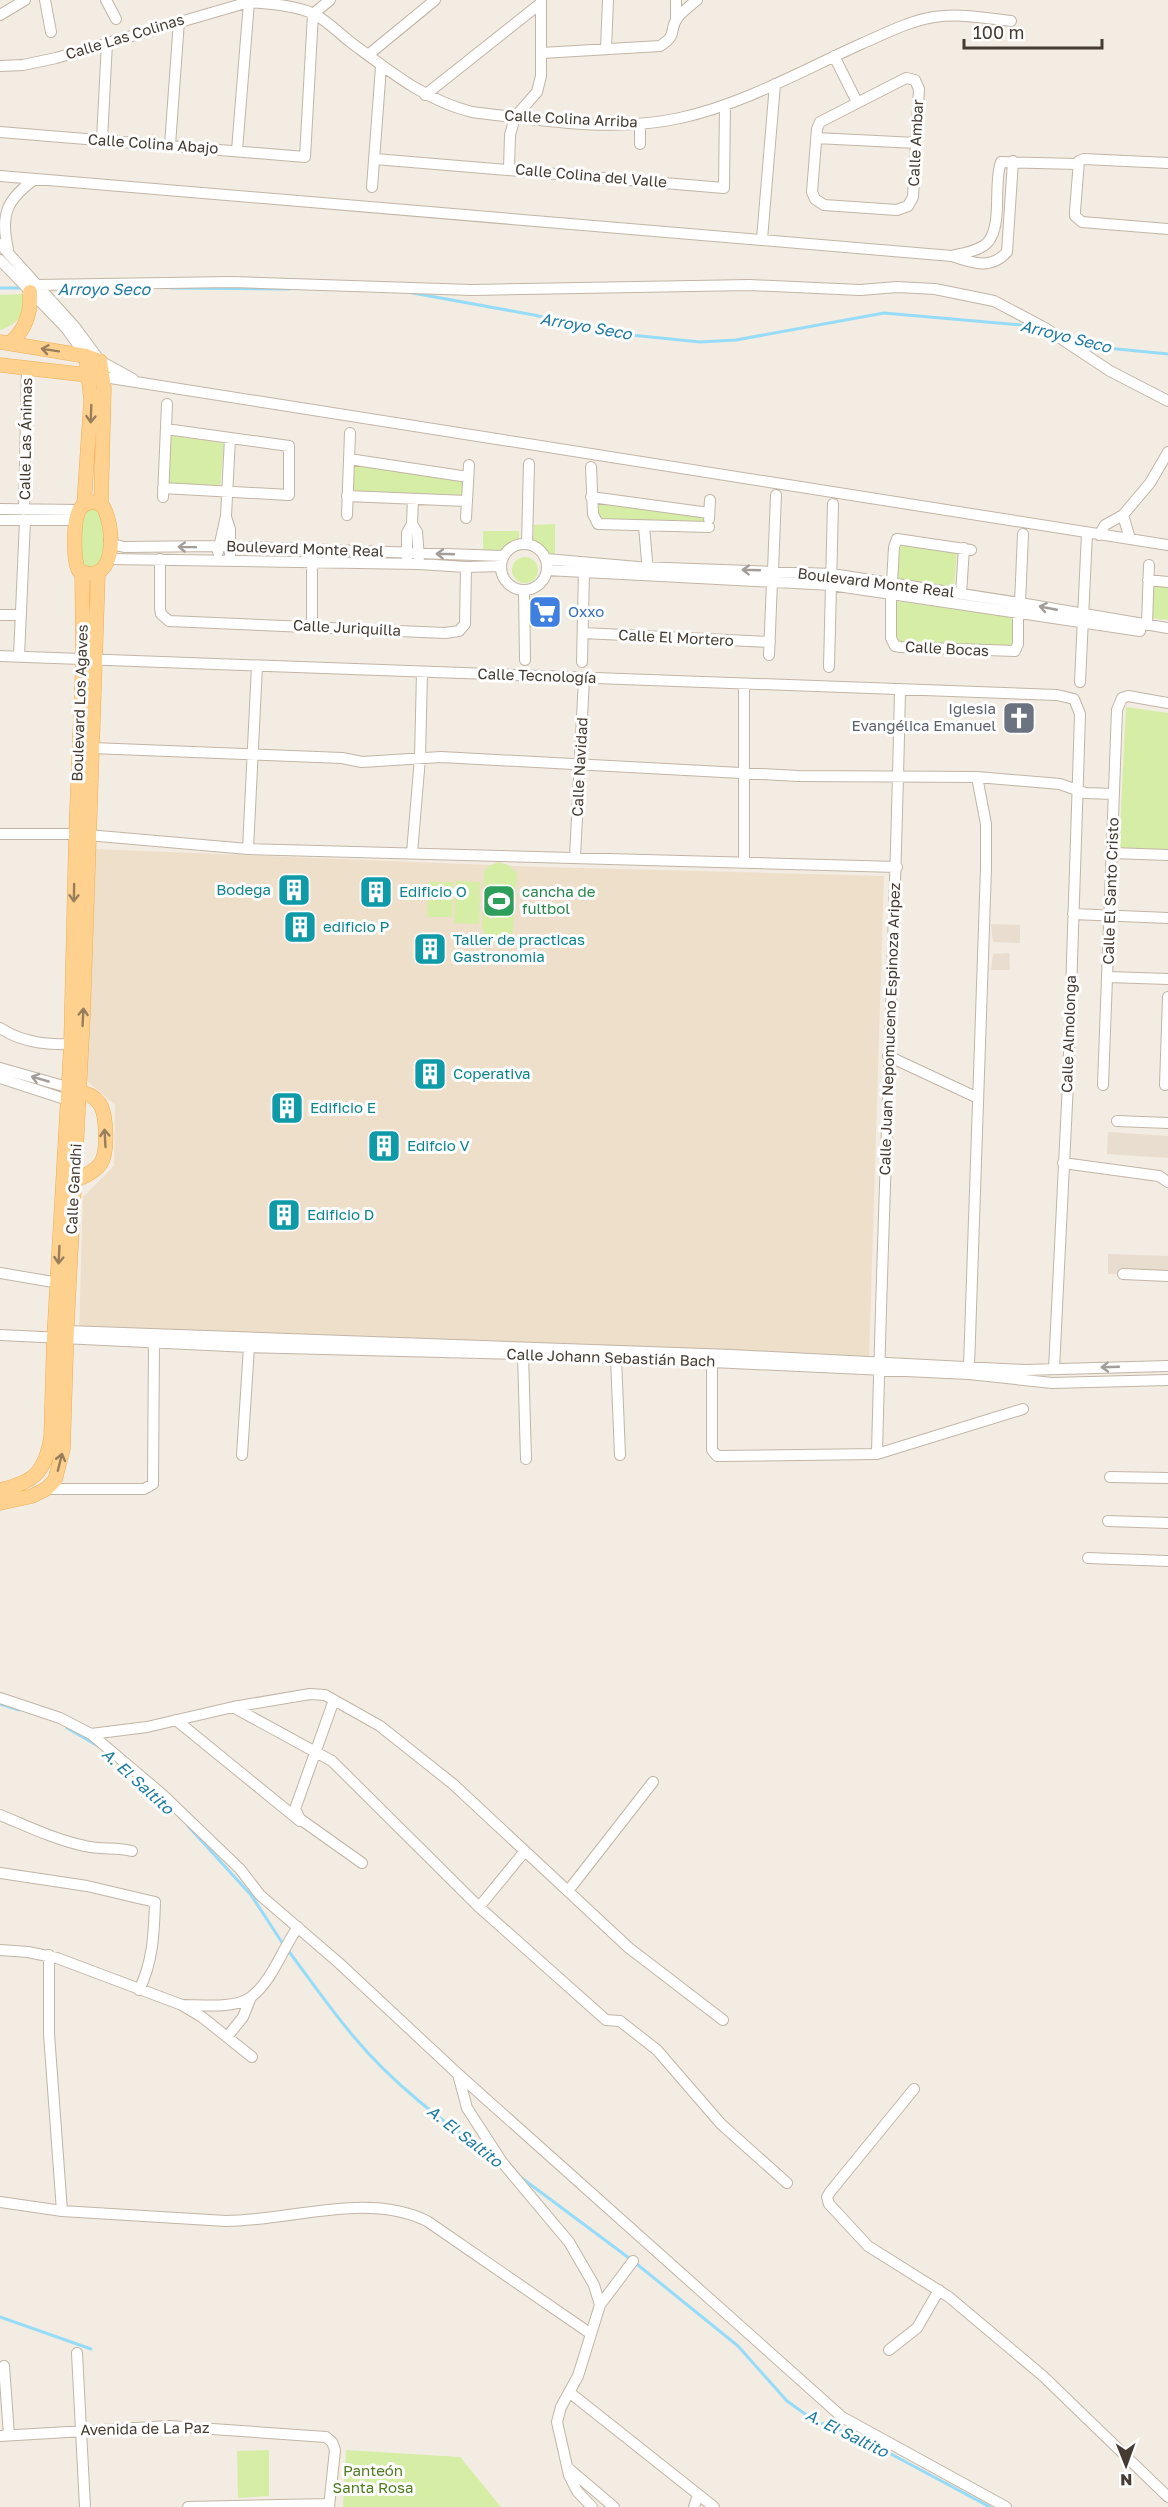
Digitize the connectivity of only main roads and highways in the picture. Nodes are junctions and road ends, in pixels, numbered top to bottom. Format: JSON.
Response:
{"nodes":[{"id":1,"x":33,"y":289,"type":"road end"},
{"id":2,"x":5,"y":342,"type":"edge"},
{"id":3,"x":86,"y":356,"type":"junction"},
{"id":4,"x":0,"y":365,"type":"edge"},
{"id":5,"x":97,"y":376,"type":"junction"},
{"id":6,"x":101,"y":504,"type":"junction"},
{"id":7,"x":80,"y":511,"type":"junction"},
{"id":8,"x":82,"y":572,"type":"junction"},
{"id":9,"x":98,"y":574,"type":"junction"},
{"id":10,"x":89,"y":659,"type":"junction"},
{"id":11,"x":83,"y":835,"type":"junction"},
{"id":12,"x":74,"y":1096,"type":"junction"},
{"id":13,"x":75,"y":1181,"type":"junction"},
{"id":14,"x":63,"y":1283,"type":"junction"},
{"id":15,"x":63,"y":1337,"type":"junction"},
{"id":16,"x":0,"y":1490,"type":"edge"},
{"id":17,"x":0,"y":1503,"type":"edge"}],
"edges":[{"from":1,"to":2,"type":"main road"},
{"from":3,"to":2,"type":"main road","one_way":true},
{"from":3,"to":5,"type":"main road"},
{"from":3,"to":5,"type":"main road"},
{"from":4,"to":5,"type":"main road"},
{"from":5,"to":6,"type":"main road"},
{"from":5,"to":7,"type":"main road","name":"Boulevard Los Agaves","one_way":true},
{"from":6,"to":7,"type":"main road"},
{"from":6,"to":9,"type":"main road"},
{"from":7,"to":8,"type":"main road","name":"Boulevard Los Agaves"},
{"from":8,"to":9,"type":"main road"},
{"from":8,"to":10,"type":"main road","name":"Boulevard Los Agaves"},
{"from":9,"to":10,"type":"main road","name":"Boulevard Los Agaves"},
{"from":10,"to":11,"type":"main road","name":"Boulevard Los Agaves"},
{"from":10,"to":11,"type":"main road","name":"Boulevard Los Agaves"},
{"from":11,"to":12,"type":"main road","name":"Calle Gandhi"},
{"from":12,"to":13,"type":"main road","name":"Calle Gandhi"},
{"from":13,"to":12,"type":"main road","one_way":true},
{"from":12,"to":14,"type":"main road","name":"Calle Gandhi","one_way":true},
{"from":13,"to":14,"type":"main road","name":"Calle Gandhi"},
{"from":14,"to":15,"type":"main road","name":"Calle Gandhi"},
{"from":15,"to":16,"type":"main road","name":"Calle Gandhi"},
{"from":17,"to":15,"type":"main road","name":"Calle Gandhi","one_way":true}]}
